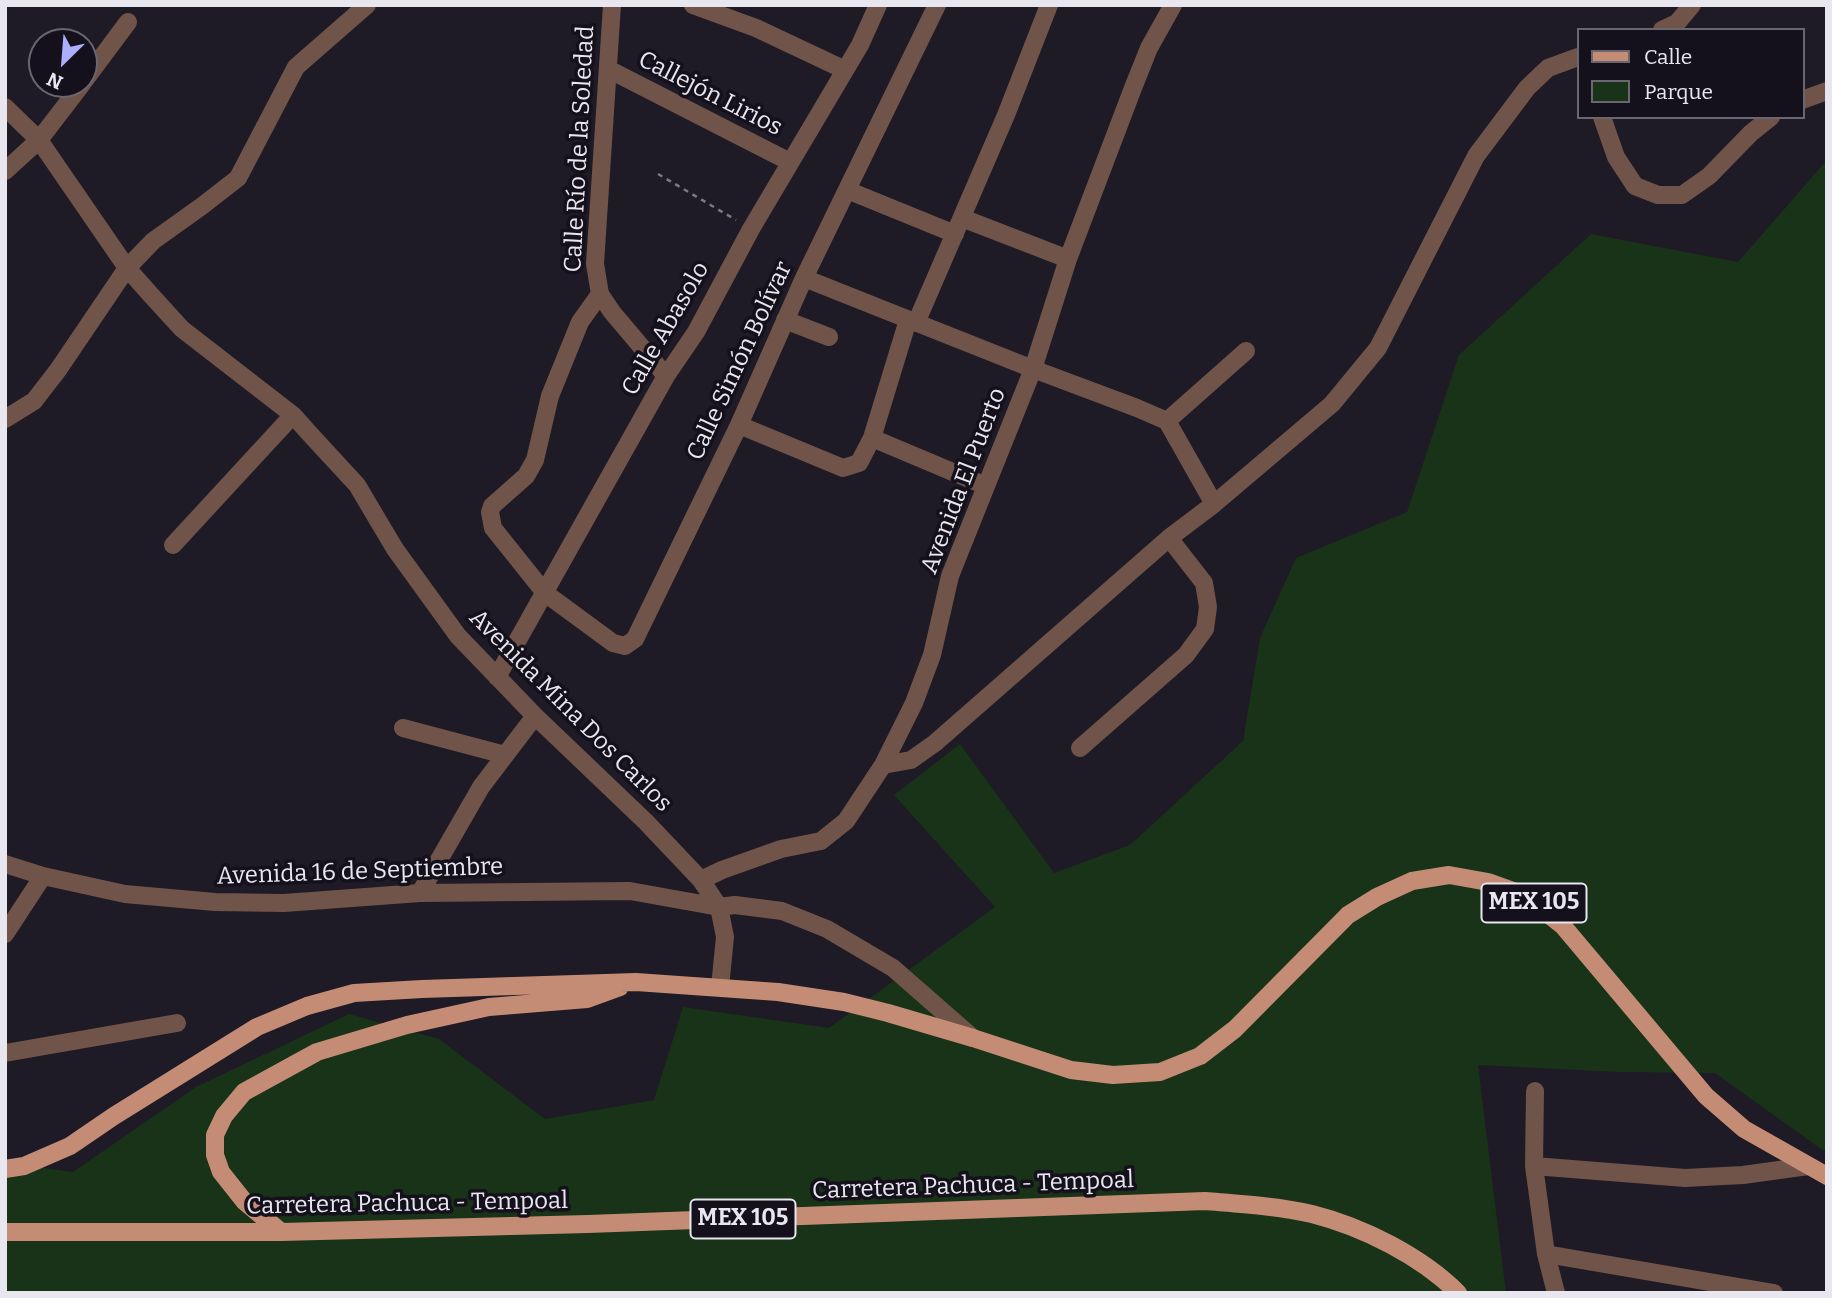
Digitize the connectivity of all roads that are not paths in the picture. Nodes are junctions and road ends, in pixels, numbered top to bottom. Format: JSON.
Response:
{"nodes":[{"id":1,"x":367,"y":5,"type":"edge"},
{"id":2,"x":612,"y":5,"type":"edge"},
{"id":3,"x":693,"y":5,"type":"edge"},
{"id":4,"x":878,"y":5,"type":"edge"},
{"id":5,"x":937,"y":5,"type":"edge"},
{"id":6,"x":1049,"y":5,"type":"edge"},
{"id":7,"x":1173,"y":5,"type":"edge"},
{"id":8,"x":1692,"y":5,"type":"edge"},
{"id":9,"x":128,"y":22,"type":"dead end"},
{"id":10,"x":1666,"y":28,"type":"edge"},
{"id":11,"x":1576,"y":59,"type":"edge"},
{"id":12,"x":98,"y":62,"type":"edge"},
{"id":13,"x":608,"y":69,"type":"junction"},
{"id":14,"x":845,"y":70,"type":"junction"},
{"id":15,"x":1827,"y":91,"type":"edge"},
{"id":16,"x":71,"y":98,"type":"edge"},
{"id":17,"x":1804,"y":99,"type":"edge"},
{"id":18,"x":5,"y":107,"type":"edge"},
{"id":19,"x":1603,"y":119,"type":"edge"},
{"id":20,"x":1769,"y":119,"type":"edge"},
{"id":21,"x":39,"y":140,"type":"junction"},
{"id":22,"x":790,"y":162,"type":"junction"},
{"id":23,"x":5,"y":171,"type":"edge"},
{"id":24,"x":848,"y":190,"type":"junction"},
{"id":25,"x":958,"y":226,"type":"junction"},
{"id":26,"x":1068,"y":259,"type":"junction"},
{"id":27,"x":127,"y":268,"type":"junction"},
{"id":28,"x":804,"y":278,"type":"junction"},
{"id":29,"x":600,"y":294,"type":"junction"},
{"id":30,"x":785,"y":320,"type":"junction"},
{"id":31,"x":912,"y":321,"type":"junction"},
{"id":32,"x":829,"y":337,"type":"dead end"},
{"id":33,"x":1246,"y":351,"type":"dead end"},
{"id":34,"x":1034,"y":369,"type":"junction"},
{"id":35,"x":666,"y":376,"type":"junction"},
{"id":36,"x":293,"y":415,"type":"junction"},
{"id":37,"x":5,"y":419,"type":"edge"},
{"id":38,"x":1167,"y":421,"type":"junction"},
{"id":39,"x":739,"y":425,"type":"junction"},
{"id":40,"x":872,"y":438,"type":"junction"},
{"id":41,"x":986,"y":486,"type":"junction"},
{"id":42,"x":1214,"y":504,"type":"junction"},
{"id":43,"x":1169,"y":538,"type":"junction"},
{"id":44,"x":173,"y":545,"type":"dead end"},
{"id":45,"x":545,"y":593,"type":"junction"},
{"id":46,"x":497,"y":677,"type":"junction"},
{"id":47,"x":535,"y":716,"type":"junction"},
{"id":48,"x":403,"y":728,"type":"dead end"},
{"id":49,"x":1080,"y":748,"type":"dead end"},
{"id":50,"x":505,"y":755,"type":"junction"},
{"id":51,"x":883,"y":765,"type":"junction"},
{"id":52,"x":5,"y":864,"type":"edge"},
{"id":53,"x":43,"y":876,"type":"junction"},
{"id":54,"x":701,"y":880,"type":"junction"},
{"id":55,"x":420,"y":893,"type":"junction"},
{"id":56,"x":719,"y":906,"type":"junction"},
{"id":57,"x":5,"y":934,"type":"edge"},
{"id":58,"x":636,"y":982,"type":"junction"},
{"id":59,"x":720,"y":987,"type":"junction"},
{"id":60,"x":177,"y":1023,"type":"dead end"},
{"id":61,"x":973,"y":1038,"type":"junction"},
{"id":62,"x":5,"y":1053,"type":"edge"},
{"id":63,"x":1535,"y":1091,"type":"dead end"},
{"id":64,"x":1534,"y":1166,"type":"junction"},
{"id":65,"x":1808,"y":1166,"type":"junction"},
{"id":66,"x":5,"y":1169,"type":"edge"},
{"id":67,"x":1827,"y":1176,"type":"edge"},
{"id":68,"x":5,"y":1232,"type":"edge"},
{"id":69,"x":281,"y":1232,"type":"junction"},
{"id":70,"x":1546,"y":1254,"type":"junction"},
{"id":71,"x":1458,"y":1293,"type":"edge"},
{"id":72,"x":1556,"y":1293,"type":"edge"},
{"id":73,"x":1774,"y":1293,"type":"edge"}],
"edges":[{"from":1,"to":27,"type":"street"},
{"from":2,"to":13,"type":"street","name":"Calle Río de la Soledad"},
{"from":3,"to":14,"type":"street"},
{"from":4,"to":14,"type":"street","name":"Calle Abasolo"},
{"from":5,"to":24,"type":"street","name":"Calle Simón Bolívar"},
{"from":6,"to":25,"type":"street"},
{"from":7,"to":26,"type":"street","name":"Avenida El Puerto"},
{"from":8,"to":10,"type":"street"},
{"from":9,"to":12,"type":"street"},
{"from":11,"to":42,"type":"street"},
{"from":13,"to":22,"type":"street","name":"Callejón Lirios"},
{"from":13,"to":29,"type":"street","name":"Calle Río de la Soledad"},
{"from":14,"to":22,"type":"street","name":"Calle Abasolo"},
{"from":15,"to":17,"type":"street"},
{"from":16,"to":21,"type":"street"},
{"from":18,"to":21,"type":"street","name":"Avenida Mina Dos Carlos"},
{"from":19,"to":20,"type":"street"},
{"from":21,"to":23,"type":"street"},
{"from":21,"to":27,"type":"street","name":"Avenida Mina Dos Carlos"},
{"from":22,"to":35,"type":"street","name":"Calle Abasolo"},
{"from":24,"to":25,"type":"street"},
{"from":24,"to":28,"type":"street","name":"Calle Simón Bolívar"},
{"from":25,"to":26,"type":"street"},
{"from":25,"to":31,"type":"street"},
{"from":26,"to":34,"type":"street","name":"Avenida El Puerto"},
{"from":27,"to":36,"type":"street","name":"Avenida Mina Dos Carlos"},
{"from":27,"to":37,"type":"street"},
{"from":28,"to":30,"type":"street","name":"Calle Simón Bolívar"},
{"from":28,"to":31,"type":"street"},
{"from":29,"to":35,"type":"street"},
{"from":29,"to":45,"type":"street"},
{"from":30,"to":32,"type":"street"},
{"from":30,"to":39,"type":"street","name":"Calle Simón Bolívar"},
{"from":31,"to":34,"type":"street"},
{"from":31,"to":40,"type":"street"},
{"from":33,"to":38,"type":"street"},
{"from":34,"to":38,"type":"street"},
{"from":34,"to":41,"type":"street","name":"Avenida El Puerto"},
{"from":35,"to":45,"type":"street","name":"Calle Abasolo"},
{"from":36,"to":44,"type":"street"},
{"from":36,"to":46,"type":"street","name":"Avenida Mina Dos Carlos"},
{"from":38,"to":42,"type":"street"},
{"from":39,"to":40,"type":"street"},
{"from":39,"to":45,"type":"street","name":"Calle Simón Bolívar"},
{"from":40,"to":41,"type":"street"},
{"from":41,"to":51,"type":"street","name":"Avenida El Puerto"},
{"from":42,"to":43,"type":"street"},
{"from":43,"to":49,"type":"street"},
{"from":43,"to":51,"type":"street"},
{"from":45,"to":46,"type":"street","name":"Calle Abasolo"},
{"from":46,"to":47,"type":"street","name":"Avenida Mina Dos Carlos"},
{"from":47,"to":50,"type":"street"},
{"from":47,"to":54,"type":"street","name":"Avenida Mina Dos Carlos"},
{"from":48,"to":50,"type":"street"},
{"from":50,"to":55,"type":"street"},
{"from":51,"to":54,"type":"street","name":"Avenida El Puerto"},
{"from":52,"to":53,"type":"street","name":"Avenida 16 de Septiembre"},
{"from":53,"to":55,"type":"street","name":"Avenida 16 de Septiembre"},
{"from":53,"to":57,"type":"street"},
{"from":54,"to":56,"type":"street","name":"Avenida Mina Dos Carlos"},
{"from":55,"to":56,"type":"street","name":"Avenida 16 de Septiembre"},
{"from":56,"to":59,"type":"street","name":"Avenida Mina Dos Carlos"},
{"from":56,"to":61,"type":"street"},
{"from":58,"to":59,"type":"main road","number":"MEX 105"},
{"from":58,"to":66,"type":"main road","number":"MEX 105"},
{"from":58,"to":69,"type":"main road"},
{"from":59,"to":61,"type":"main road","number":"MEX 105"},
{"from":60,"to":62,"type":"street"},
{"from":61,"to":65,"type":"main road","number":"MEX 105"},
{"from":63,"to":64,"type":"street"},
{"from":64,"to":65,"type":"street"},
{"from":64,"to":70,"type":"street"},
{"from":65,"to":67,"type":"main road","number":"MEX 105"},
{"from":68,"to":69,"type":"main road","name":"Carretera Pachuca - Tempoal","number":"MEX 105"},
{"from":69,"to":71,"type":"main road","name":"Carretera Pachuca - Tempoal","number":"MEX 105"},
{"from":70,"to":72,"type":"street"},
{"from":70,"to":73,"type":"street"}]}
